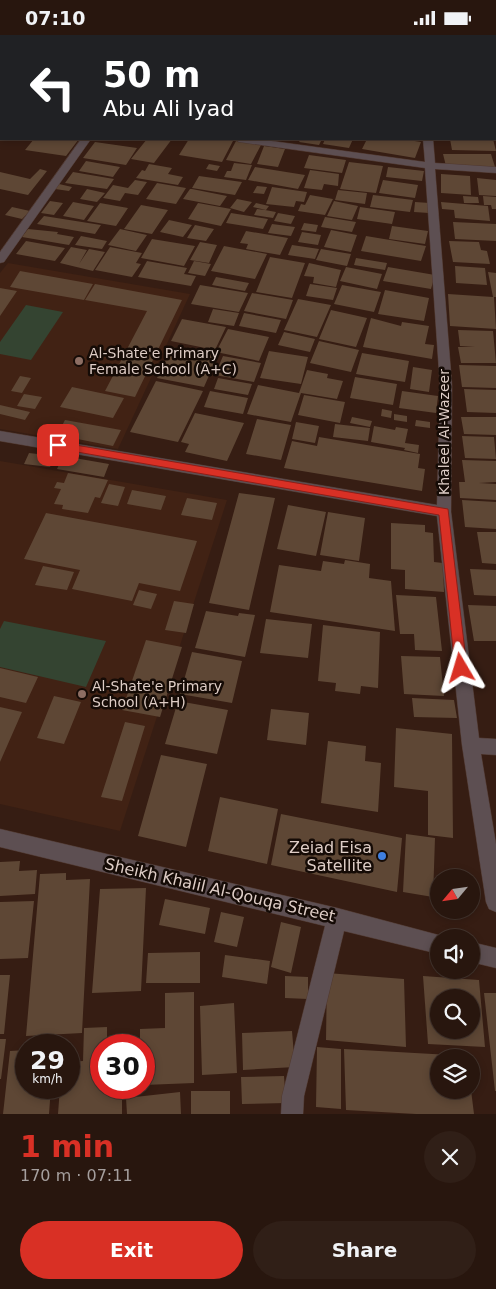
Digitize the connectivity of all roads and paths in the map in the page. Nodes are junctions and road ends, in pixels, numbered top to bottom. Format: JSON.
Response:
{"nodes":[{"id":1,"x":85,"y":140,"type":"edge"},
{"id":2,"x":246,"y":140,"type":"edge"},
{"id":3,"x":428,"y":140,"type":"edge"},
{"id":4,"x":429,"y":167,"type":"junction"},
{"id":5,"x":496,"y":170,"type":"edge"},
{"id":6,"x":0,"y":260,"type":"edge"},
{"id":7,"x":0,"y":435,"type":"edge"},
{"id":8,"x":444,"y":512,"type":"junction"},
{"id":9,"x":471,"y":745,"type":"junction"},
{"id":10,"x":496,"y":747,"type":"edge"},
{"id":11,"x":0,"y":838,"type":"edge"},
{"id":12,"x":496,"y":902,"type":"edge"},
{"id":13,"x":337,"y":918,"type":"junction"},
{"id":14,"x":430,"y":942,"type":"edge"},
{"id":15,"x":480,"y":954,"type":"edge"},
{"id":16,"x":496,"y":958,"type":"edge"},
{"id":17,"x":292,"y":1114,"type":"edge"}],
"edges":[{"from":1,"to":6,"type":"street"},
{"from":2,"to":4,"type":"street"},
{"from":3,"to":4,"type":"street","name":"Khaleel Al-Wazeer"},
{"from":4,"to":5,"type":"street"},
{"from":4,"to":8,"type":"street","name":"Khaleel Al-Wazeer"},
{"from":7,"to":8,"type":"street"},
{"from":8,"to":9,"type":"street","name":"Khaleel Al-Wazeer"},
{"from":9,"to":10,"type":"street"},
{"from":9,"to":12,"type":"street","name":"Khaleel Al-Wazeer"},
{"from":11,"to":13,"type":"street","name":"Sheikh Khalil Al-Qouqa Street"},
{"from":13,"to":14,"type":"street","name":"Sheikh Khalil Al-Qouqa Street"},
{"from":13,"to":17,"type":"street"},
{"from":15,"to":16,"type":"street"}]}
